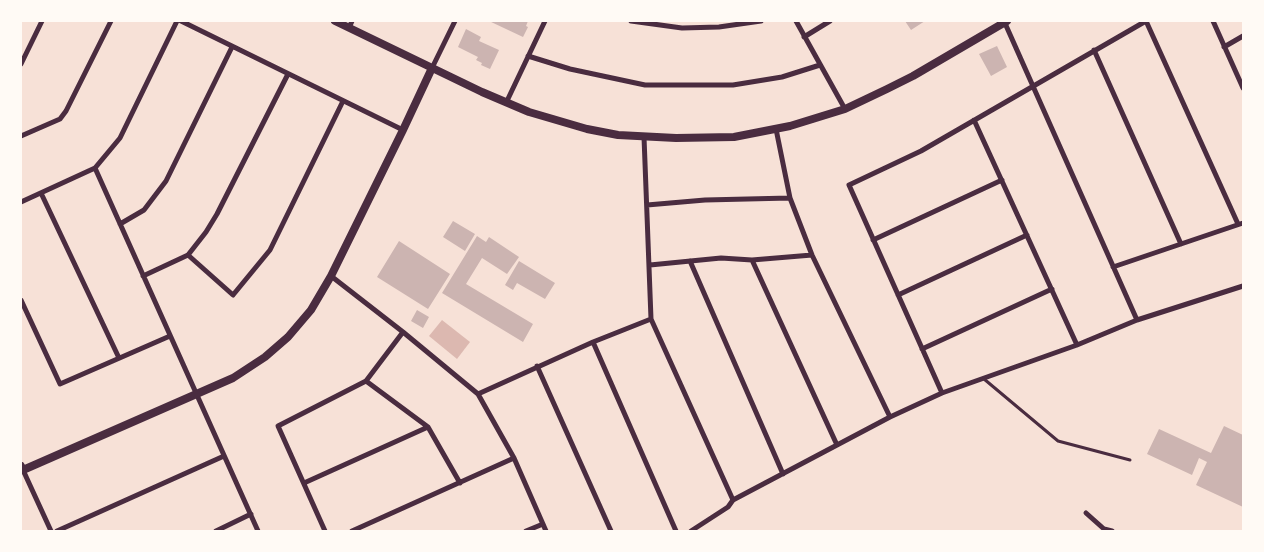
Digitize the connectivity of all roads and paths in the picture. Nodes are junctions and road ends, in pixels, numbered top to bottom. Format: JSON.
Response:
{"nodes":[{"id":1,"x":42,"y":21,"type":"edge"},
{"id":2,"x":111,"y":21,"type":"edge"},
{"id":3,"x":176,"y":21,"type":"edge"},
{"id":4,"x":181,"y":21,"type":"edge"},
{"id":5,"x":334,"y":21,"type":"edge"},
{"id":6,"x":455,"y":21,"type":"edge"},
{"id":7,"x":546,"y":21,"type":"edge"},
{"id":8,"x":631,"y":21,"type":"edge"},
{"id":9,"x":761,"y":21,"type":"edge"},
{"id":10,"x":796,"y":21,"type":"edge"},
{"id":11,"x":830,"y":21,"type":"edge"},
{"id":12,"x":1146,"y":21,"type":"edge"},
{"id":13,"x":1213,"y":21,"type":"edge"},
{"id":14,"x":1005,"y":22,"type":"edge"},
{"id":15,"x":350,"y":25,"type":"edge"},
{"id":16,"x":1243,"y":36,"type":"edge"},
{"id":17,"x":804,"y":37,"type":"junction"},
{"id":18,"x":232,"y":47,"type":"junction"},
{"id":19,"x":1224,"y":47,"type":"junction"},
{"id":20,"x":1094,"y":50,"type":"junction"},
{"id":21,"x":528,"y":56,"type":"junction"},
{"id":22,"x":21,"y":64,"type":"edge"},
{"id":23,"x":820,"y":64,"type":"junction"},
{"id":24,"x":432,"y":68,"type":"junction"},
{"id":25,"x":288,"y":74,"type":"junction"},
{"id":26,"x":1034,"y":84,"type":"junction"},
{"id":27,"x":1243,"y":88,"type":"edge"},
{"id":28,"x":343,"y":101,"type":"junction"},
{"id":29,"x":506,"y":103,"type":"junction"},
{"id":30,"x":845,"y":108,"type":"junction"},
{"id":31,"x":974,"y":120,"type":"junction"},
{"id":32,"x":776,"y":129,"type":"junction"},
{"id":33,"x":403,"y":130,"type":"junction"},
{"id":34,"x":21,"y":136,"type":"edge"},
{"id":35,"x":644,"y":137,"type":"junction"},
{"id":36,"x":95,"y":168,"type":"junction"},
{"id":37,"x":1002,"y":180,"type":"junction"},
{"id":38,"x":41,"y":193,"type":"junction"},
{"id":39,"x":790,"y":198,"type":"junction"},
{"id":40,"x":21,"y":202,"type":"edge"},
{"id":41,"x":647,"y":204,"type":"junction"},
{"id":42,"x":120,"y":224,"type":"junction"},
{"id":43,"x":1240,"y":224,"type":"edge"},
{"id":44,"x":1027,"y":235,"type":"junction"},
{"id":45,"x":873,"y":240,"type":"junction"},
{"id":46,"x":1181,"y":244,"type":"junction"},
{"id":47,"x":188,"y":255,"type":"junction"},
{"id":48,"x":812,"y":255,"type":"junction"},
{"id":49,"x":752,"y":260,"type":"junction"},
{"id":50,"x":690,"y":261,"type":"junction"},
{"id":51,"x":650,"y":264,"type":"junction"},
{"id":52,"x":1113,"y":267,"type":"junction"},
{"id":53,"x":143,"y":276,"type":"junction"},
{"id":54,"x":331,"y":276,"type":"junction"},
{"id":55,"x":1243,"y":286,"type":"edge"},
{"id":56,"x":1052,"y":290,"type":"junction"},
{"id":57,"x":898,"y":295,"type":"junction"},
{"id":58,"x":21,"y":300,"type":"edge"},
{"id":59,"x":651,"y":319,"type":"junction"},
{"id":60,"x":1137,"y":320,"type":"junction"},
{"id":61,"x":403,"y":332,"type":"junction"},
{"id":62,"x":170,"y":336,"type":"junction"},
{"id":63,"x":593,"y":342,"type":"junction"},
{"id":64,"x":1077,"y":345,"type":"junction"},
{"id":65,"x":922,"y":349,"type":"junction"},
{"id":66,"x":119,"y":358,"type":"junction"},
{"id":67,"x":537,"y":366,"type":"junction"},
{"id":68,"x":984,"y":379,"type":"junction"},
{"id":69,"x":366,"y":381,"type":"junction"},
{"id":70,"x":942,"y":392,"type":"junction"},
{"id":71,"x":478,"y":394,"type":"junction"},
{"id":72,"x":197,"y":395,"type":"junction"},
{"id":73,"x":890,"y":417,"type":"junction"},
{"id":74,"x":428,"y":426,"type":"junction"},
{"id":75,"x":837,"y":445,"type":"junction"},
{"id":76,"x":224,"y":456,"type":"junction"},
{"id":77,"x":514,"y":458,"type":"junction"},
{"id":78,"x":1130,"y":460,"type":"dead end"},
{"id":79,"x":22,"y":469,"type":"edge"},
{"id":80,"x":783,"y":474,"type":"junction"},
{"id":81,"x":304,"y":483,"type":"junction"},
{"id":82,"x":460,"y":483,"type":"junction"},
{"id":83,"x":733,"y":500,"type":"junction"},
{"id":84,"x":1086,"y":513,"type":"dead end"},
{"id":85,"x":251,"y":514,"type":"junction"},
{"id":86,"x":543,"y":524,"type":"junction"},
{"id":87,"x":50,"y":531,"type":"edge"},
{"id":88,"x":56,"y":531,"type":"edge"},
{"id":89,"x":216,"y":531,"type":"edge"},
{"id":90,"x":258,"y":531,"type":"edge"},
{"id":91,"x":325,"y":531,"type":"edge"},
{"id":92,"x":352,"y":531,"type":"edge"},
{"id":93,"x":526,"y":531,"type":"edge"},
{"id":94,"x":546,"y":531,"type":"edge"},
{"id":95,"x":611,"y":531,"type":"edge"},
{"id":96,"x":676,"y":531,"type":"edge"},
{"id":97,"x":691,"y":531,"type":"edge"},
{"id":98,"x":1112,"y":531,"type":"edge"}],
"edges":[{"from":1,"to":22,"type":"street"},
{"from":2,"to":34,"type":"street"},
{"from":3,"to":36,"type":"street"},
{"from":4,"to":18,"type":"street"},
{"from":5,"to":15,"type":"street"},
{"from":6,"to":24,"type":"street"},
{"from":7,"to":21,"type":"street"},
{"from":8,"to":9,"type":"street"},
{"from":10,"to":17,"type":"street"},
{"from":11,"to":17,"type":"street"},
{"from":12,"to":20,"type":"street"},
{"from":12,"to":43,"type":"street"},
{"from":13,"to":19,"type":"street"},
{"from":14,"to":26,"type":"street"},
{"from":14,"to":30,"type":"street"},
{"from":15,"to":24,"type":"street"},
{"from":16,"to":19,"type":"street"},
{"from":17,"to":23,"type":"street"},
{"from":18,"to":25,"type":"street"},
{"from":18,"to":42,"type":"street"},
{"from":19,"to":27,"type":"street"},
{"from":20,"to":26,"type":"street"},
{"from":20,"to":46,"type":"street"},
{"from":21,"to":23,"type":"street"},
{"from":21,"to":29,"type":"street"},
{"from":23,"to":30,"type":"street"},
{"from":24,"to":29,"type":"street"},
{"from":24,"to":33,"type":"street"},
{"from":25,"to":28,"type":"street"},
{"from":25,"to":47,"type":"street"},
{"from":26,"to":31,"type":"street"},
{"from":26,"to":52,"type":"street"},
{"from":28,"to":33,"type":"street"},
{"from":28,"to":47,"type":"street"},
{"from":29,"to":35,"type":"street"},
{"from":30,"to":32,"type":"street"},
{"from":31,"to":37,"type":"street"},
{"from":31,"to":45,"type":"street"},
{"from":32,"to":35,"type":"street"},
{"from":32,"to":39,"type":"street"},
{"from":33,"to":54,"type":"street"},
{"from":35,"to":41,"type":"street"},
{"from":36,"to":38,"type":"street"},
{"from":36,"to":42,"type":"street"},
{"from":37,"to":44,"type":"street"},
{"from":37,"to":45,"type":"street"},
{"from":38,"to":40,"type":"street"},
{"from":38,"to":66,"type":"street"},
{"from":39,"to":41,"type":"street"},
{"from":39,"to":48,"type":"street"},
{"from":41,"to":51,"type":"street"},
{"from":42,"to":53,"type":"street"},
{"from":43,"to":46,"type":"street"},
{"from":44,"to":56,"type":"street"},
{"from":44,"to":57,"type":"street"},
{"from":45,"to":57,"type":"street"},
{"from":46,"to":52,"type":"street"},
{"from":47,"to":53,"type":"street"},
{"from":48,"to":49,"type":"street"},
{"from":48,"to":73,"type":"street"},
{"from":49,"to":50,"type":"street"},
{"from":49,"to":75,"type":"street"},
{"from":50,"to":51,"type":"street"},
{"from":50,"to":80,"type":"street"},
{"from":51,"to":59,"type":"street"},
{"from":52,"to":60,"type":"street"},
{"from":53,"to":62,"type":"street"},
{"from":54,"to":61,"type":"street"},
{"from":54,"to":72,"type":"street"},
{"from":55,"to":60,"type":"street"},
{"from":56,"to":64,"type":"street"},
{"from":56,"to":65,"type":"street"},
{"from":57,"to":65,"type":"street"},
{"from":58,"to":66,"type":"street"},
{"from":59,"to":63,"type":"street"},
{"from":59,"to":83,"type":"street"},
{"from":60,"to":64,"type":"street"},
{"from":61,"to":69,"type":"street"},
{"from":61,"to":71,"type":"street"},
{"from":62,"to":66,"type":"street"},
{"from":62,"to":72,"type":"street"},
{"from":63,"to":67,"type":"street"},
{"from":63,"to":96,"type":"street"},
{"from":64,"to":68,"type":"street"},
{"from":65,"to":70,"type":"street"},
{"from":67,"to":71,"type":"street"},
{"from":67,"to":95,"type":"street"},
{"from":68,"to":70,"type":"street"},
{"from":68,"to":78,"type":"lane"},
{"from":69,"to":74,"type":"street"},
{"from":69,"to":81,"type":"street"},
{"from":70,"to":73,"type":"street"},
{"from":71,"to":77,"type":"street"},
{"from":72,"to":76,"type":"street"},
{"from":72,"to":79,"type":"street"},
{"from":73,"to":75,"type":"street"},
{"from":74,"to":81,"type":"street"},
{"from":74,"to":82,"type":"street"},
{"from":75,"to":80,"type":"street"},
{"from":76,"to":85,"type":"street"},
{"from":76,"to":88,"type":"street"},
{"from":77,"to":82,"type":"street"},
{"from":77,"to":86,"type":"street"},
{"from":79,"to":87,"type":"street"},
{"from":80,"to":83,"type":"street"},
{"from":81,"to":91,"type":"street"},
{"from":82,"to":92,"type":"street"},
{"from":83,"to":97,"type":"street"},
{"from":84,"to":98,"type":"street"},
{"from":85,"to":89,"type":"street"},
{"from":85,"to":90,"type":"street"},
{"from":86,"to":93,"type":"street"},
{"from":86,"to":94,"type":"street"}]}
